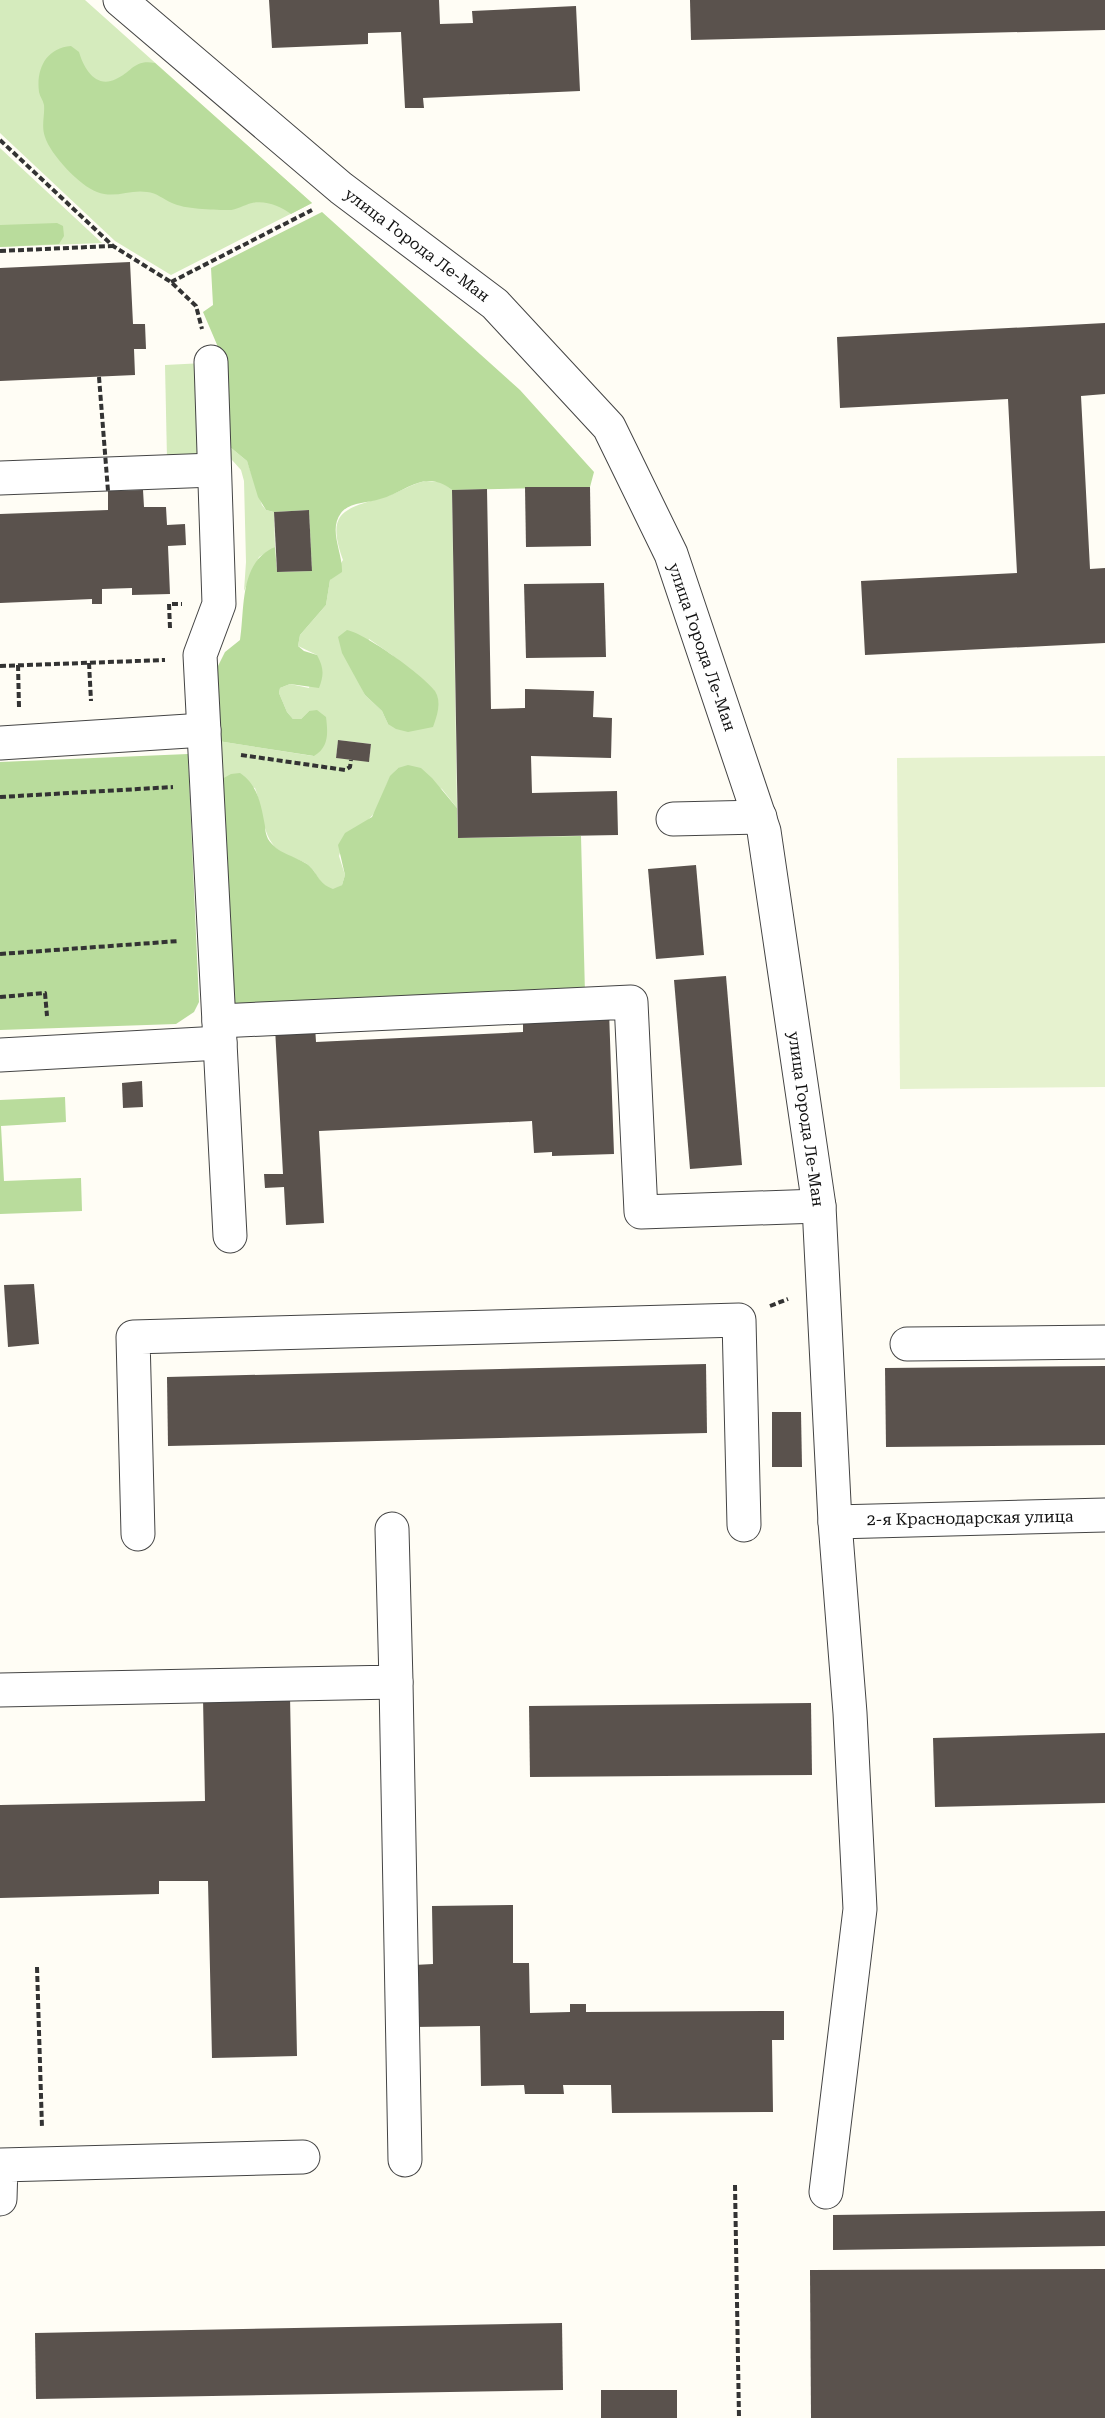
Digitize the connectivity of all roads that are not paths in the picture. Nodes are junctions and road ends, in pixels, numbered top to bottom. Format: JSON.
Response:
{"nodes":[{"id":1,"x":120,"y":0,"type":"edge"},
{"id":2,"x":211,"y":362,"type":"road end"},
{"id":3,"x":214,"y":471,"type":"junction"},
{"id":4,"x":0,"y":478,"type":"edge"},
{"id":5,"x":205,"y":740,"type":"junction"},
{"id":6,"x":0,"y":743,"type":"edge"},
{"id":7,"x":760,"y":817,"type":"junction"},
{"id":8,"x":673,"y":819,"type":"dead end"},
{"id":9,"x":220,"y":1032,"type":"junction"},
{"id":10,"x":0,"y":1055,"type":"edge"},
{"id":11,"x":819,"y":1206,"type":"junction"},
{"id":12,"x":230,"y":1236,"type":"dead end"},
{"id":13,"x":1105,"y":1341,"type":"edge"},
{"id":14,"x":907,"y":1344,"type":"dead end"},
{"id":15,"x":1105,"y":1515,"type":"edge"},
{"id":16,"x":835,"y":1522,"type":"junction"},
{"id":17,"x":744,"y":1525,"type":"dead end"},
{"id":18,"x":392,"y":1529,"type":"dead end"},
{"id":19,"x":138,"y":1534,"type":"dead end"},
{"id":20,"x":396,"y":1682,"type":"junction"},
{"id":21,"x":0,"y":1690,"type":"edge"},
{"id":22,"x":303,"y":2157,"type":"dead end"},
{"id":23,"x":405,"y":2160,"type":"dead end"},
{"id":24,"x":826,"y":2192,"type":"dead end"},
{"id":25,"x":0,"y":2199,"type":"edge"}],
"edges":[{"from":1,"to":7,"type":"street","name":"улица Города Ле-Ман"},
{"from":2,"to":3,"type":"street"},
{"from":3,"to":4,"type":"street"},
{"from":3,"to":5,"type":"street"},
{"from":5,"to":6,"type":"street"},
{"from":5,"to":9,"type":"street"},
{"from":7,"to":8,"type":"street"},
{"from":7,"to":11,"type":"street","name":"улица Города Ле-Ман"},
{"from":9,"to":10,"type":"street"},
{"from":9,"to":11,"type":"street"},
{"from":9,"to":12,"type":"street"},
{"from":11,"to":16,"type":"street","name":"улица Города Ле-Ман"},
{"from":13,"to":14,"type":"street"},
{"from":15,"to":16,"type":"street","name":"2-я Краснодарская улица"},
{"from":16,"to":24,"type":"street","name":"улица Города Ле-Ман"},
{"from":17,"to":19,"type":"street"},
{"from":18,"to":20,"type":"street"},
{"from":20,"to":21,"type":"street"},
{"from":20,"to":23,"type":"street"},
{"from":22,"to":25,"type":"street"}]}
